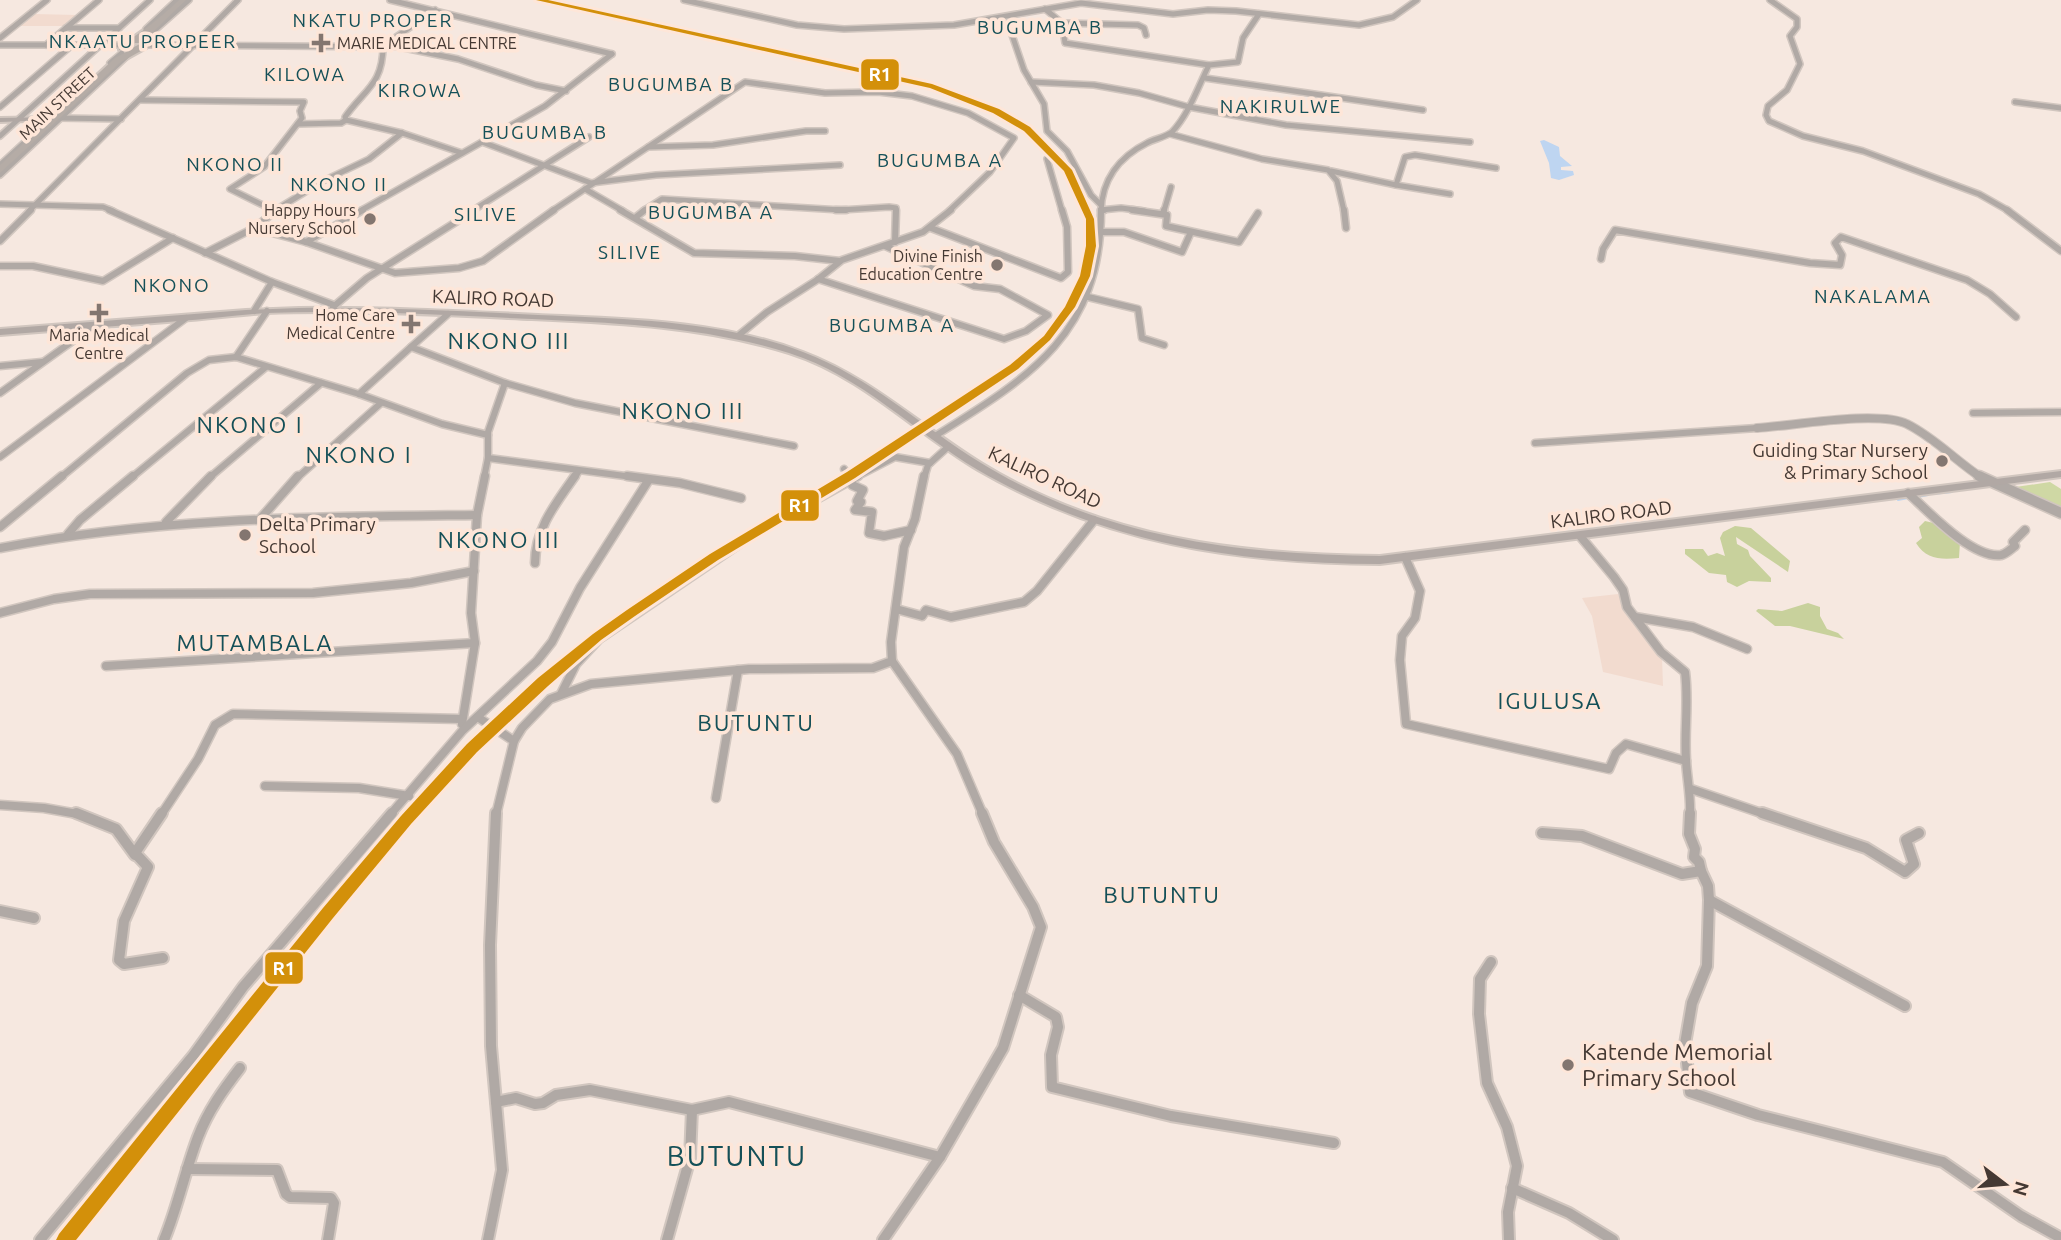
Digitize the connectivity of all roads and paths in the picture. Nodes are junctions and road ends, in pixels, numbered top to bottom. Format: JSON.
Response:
{"nodes":[{"id":1,"x":47,"y":0,"type":"edge"},
{"id":2,"x":99,"y":0,"type":"edge"},
{"id":3,"x":150,"y":0,"type":"edge"},
{"id":4,"x":177,"y":0,"type":"edge"},
{"id":5,"x":183,"y":0,"type":"edge"},
{"id":6,"x":189,"y":0,"type":"edge"},
{"id":7,"x":238,"y":0,"type":"edge"},
{"id":8,"x":390,"y":0,"type":"edge"},
{"id":9,"x":684,"y":0,"type":"edge"},
{"id":10,"x":1417,"y":0,"type":"edge"},
{"id":11,"x":1770,"y":0,"type":"edge"},
{"id":12,"x":1040,"y":2,"type":"dead end"},
{"id":13,"x":1045,"y":9,"type":"junction"},
{"id":14,"x":435,"y":10,"type":"junction"},
{"id":15,"x":1036,"y":11,"type":"junction"},
{"id":16,"x":1259,"y":14,"type":"junction"},
{"id":17,"x":1000,"y":18,"type":"junction"},
{"id":18,"x":1062,"y":23,"type":"junction"},
{"id":19,"x":66,"y":28,"type":"junction"},
{"id":20,"x":119,"y":28,"type":"junction"},
{"id":21,"x":1146,"y":35,"type":"dead end"},
{"id":22,"x":0,"y":38,"type":"edge"},
{"id":23,"x":143,"y":42,"type":"junction"},
{"id":24,"x":0,"y":45,"type":"edge"},
{"id":25,"x":46,"y":45,"type":"junction"},
{"id":26,"x":72,"y":45,"type":"junction"},
{"id":27,"x":100,"y":45,"type":"junction"},
{"id":28,"x":191,"y":46,"type":"junction"},
{"id":29,"x":383,"y":46,"type":"junction"},
{"id":30,"x":125,"y":48,"type":"junction"},
{"id":31,"x":1209,"y":65,"type":"junction"},
{"id":32,"x":1205,"y":78,"type":"junction"},
{"id":33,"x":1031,"y":82,"type":"junction"},
{"id":34,"x":566,"y":91,"type":"junction"},
{"id":35,"x":140,"y":100,"type":"junction"},
{"id":36,"x":2015,"y":102,"type":"dead end"},
{"id":37,"x":0,"y":107,"type":"edge"},
{"id":38,"x":1189,"y":107,"type":"junction"},
{"id":39,"x":2061,"y":108,"type":"edge"},
{"id":40,"x":1423,"y":110,"type":"dead end"},
{"id":41,"x":0,"y":119,"type":"edge"},
{"id":42,"x":53,"y":119,"type":"junction"},
{"id":43,"x":121,"y":119,"type":"junction"},
{"id":44,"x":16,"y":120,"type":"junction"},
{"id":45,"x":346,"y":120,"type":"junction"},
{"id":46,"x":298,"y":124,"type":"junction"},
{"id":47,"x":825,"y":131,"type":"dead end"},
{"id":48,"x":402,"y":133,"type":"junction"},
{"id":49,"x":1170,"y":134,"type":"junction"},
{"id":50,"x":0,"y":136,"type":"edge"},
{"id":51,"x":589,"y":137,"type":"dead end"},
{"id":52,"x":482,"y":142,"type":"junction"},
{"id":53,"x":1470,"y":142,"type":"dead end"},
{"id":54,"x":648,"y":147,"type":"junction"},
{"id":55,"x":462,"y":153,"type":"junction"},
{"id":56,"x":1047,"y":159,"type":"dead end"},
{"id":57,"x":545,"y":164,"type":"junction"},
{"id":58,"x":840,"y":165,"type":"dead end"},
{"id":59,"x":1496,"y":168,"type":"dead end"},
{"id":60,"x":0,"y":170,"type":"edge"},
{"id":61,"x":1328,"y":170,"type":"junction"},
{"id":62,"x":591,"y":183,"type":"junction"},
{"id":63,"x":1396,"y":185,"type":"junction"},
{"id":64,"x":1171,"y":187,"type":"dead end"},
{"id":65,"x":585,"y":189,"type":"junction"},
{"id":66,"x":1450,"y":194,"type":"dead end"},
{"id":67,"x":38,"y":203,"type":"junction"},
{"id":68,"x":0,"y":204,"type":"edge"},
{"id":69,"x":1101,"y":208,"type":"junction"},
{"id":70,"x":275,"y":211,"type":"junction"},
{"id":71,"x":1258,"y":213,"type":"dead end"},
{"id":72,"x":1164,"y":214,"type":"junction"},
{"id":73,"x":636,"y":217,"type":"junction"},
{"id":74,"x":254,"y":228,"type":"junction"},
{"id":75,"x":931,"y":228,"type":"junction"},
{"id":76,"x":1346,"y":228,"type":"dead end"},
{"id":77,"x":1101,"y":232,"type":"junction"},
{"id":78,"x":1191,"y":232,"type":"junction"},
{"id":79,"x":173,"y":238,"type":"junction"},
{"id":80,"x":0,"y":241,"type":"edge"},
{"id":81,"x":306,"y":242,"type":"junction"},
{"id":82,"x":895,"y":242,"type":"junction"},
{"id":83,"x":885,"y":246,"type":"junction"},
{"id":84,"x":2061,"y":251,"type":"edge"},
{"id":85,"x":205,"y":253,"type":"junction"},
{"id":86,"x":1601,"y":259,"type":"dead end"},
{"id":87,"x":840,"y":261,"type":"junction"},
{"id":88,"x":0,"y":266,"type":"edge"},
{"id":89,"x":381,"y":269,"type":"junction"},
{"id":90,"x":818,"y":279,"type":"junction"},
{"id":91,"x":272,"y":282,"type":"junction"},
{"id":92,"x":1084,"y":296,"type":"junction"},
{"id":93,"x":333,"y":308,"type":"junction"},
{"id":94,"x":254,"y":311,"type":"junction"},
{"id":95,"x":267,"y":311,"type":"junction"},
{"id":96,"x":448,"y":314,"type":"junction"},
{"id":97,"x":2016,"y":317,"type":"dead end"},
{"id":98,"x":186,"y":318,"type":"junction"},
{"id":99,"x":95,"y":325,"type":"junction"},
{"id":100,"x":0,"y":332,"type":"edge"},
{"id":101,"x":739,"y":335,"type":"junction"},
{"id":102,"x":1164,"y":345,"type":"dead end"},
{"id":103,"x":411,"y":347,"type":"junction"},
{"id":104,"x":236,"y":357,"type":"junction"},
{"id":105,"x":43,"y":362,"type":"junction"},
{"id":106,"x":0,"y":366,"type":"edge"},
{"id":107,"x":267,"y":367,"type":"junction"},
{"id":108,"x":321,"y":383,"type":"junction"},
{"id":109,"x":505,"y":383,"type":"junction"},
{"id":110,"x":0,"y":393,"type":"edge"},
{"id":111,"x":359,"y":394,"type":"junction"},
{"id":112,"x":381,"y":403,"type":"junction"},
{"id":113,"x":2061,"y":412,"type":"edge"},
{"id":114,"x":1973,"y":413,"type":"dead end"},
{"id":115,"x":1757,"y":428,"type":"joint"},
{"id":116,"x":488,"y":436,"type":"junction"},
{"id":117,"x":935,"y":436,"type":"junction"},
{"id":118,"x":1535,"y":443,"type":"dead end"},
{"id":119,"x":794,"y":446,"type":"dead end"},
{"id":120,"x":949,"y":446,"type":"junction"},
{"id":121,"x":0,"y":457,"type":"edge"},
{"id":122,"x":488,"y":458,"type":"junction"},
{"id":123,"x":930,"y":463,"type":"junction"},
{"id":124,"x":844,"y":469,"type":"dead end"},
{"id":125,"x":579,"y":471,"type":"junction"},
{"id":126,"x":2061,"y":474,"type":"edge"},
{"id":127,"x":648,"y":481,"type":"junction"},
{"id":128,"x":850,"y":482,"type":"junction"},
{"id":129,"x":1997,"y":483,"type":"junction"},
{"id":130,"x":1908,"y":494,"type":"junction"},
{"id":131,"x":741,"y":498,"type":"dead end"},
{"id":132,"x":2061,"y":513,"type":"edge"},
{"id":133,"x":477,"y":515,"type":"junction"},
{"id":134,"x":261,"y":518,"type":"junction"},
{"id":135,"x":1094,"y":520,"type":"junction"},
{"id":136,"x":166,"y":522,"type":"junction"},
{"id":137,"x":0,"y":527,"type":"edge"},
{"id":138,"x":911,"y":530,"type":"junction"},
{"id":139,"x":2025,"y":530,"type":"dead end"},
{"id":140,"x":68,"y":534,"type":"junction"},
{"id":141,"x":1580,"y":536,"type":"junction"},
{"id":142,"x":0,"y":548,"type":"edge"},
{"id":143,"x":1405,"y":557,"type":"junction"},
{"id":144,"x":535,"y":563,"type":"dead end"},
{"id":145,"x":474,"y":571,"type":"junction"},
{"id":146,"x":896,"y":609,"type":"junction"},
{"id":147,"x":0,"y":613,"type":"edge"},
{"id":148,"x":1635,"y":617,"type":"junction"},
{"id":149,"x":475,"y":643,"type":"junction"},
{"id":150,"x":1746,"y":649,"type":"dead end"},
{"id":151,"x":892,"y":661,"type":"junction"},
{"id":152,"x":106,"y":666,"type":"dead end"},
{"id":153,"x":738,"y":670,"type":"junction"},
{"id":154,"x":561,"y":694,"type":"junction"},
{"id":155,"x":480,"y":718,"type":"junction"},
{"id":156,"x":463,"y":725,"type":"junction"},
{"id":157,"x":514,"y":741,"type":"junction"},
{"id":158,"x":1686,"y":761,"type":"junction"},
{"id":159,"x":265,"y":786,"type":"dead end"},
{"id":160,"x":1691,"y":789,"type":"junction"},
{"id":161,"x":409,"y":796,"type":"junction"},
{"id":162,"x":716,"y":798,"type":"dead end"},
{"id":163,"x":0,"y":805,"type":"edge"},
{"id":164,"x":1542,"y":833,"type":"dead end"},
{"id":165,"x":1919,"y":834,"type":"dead end"},
{"id":166,"x":135,"y":855,"type":"junction"},
{"id":167,"x":1701,"y":871,"type":"junction"},
{"id":168,"x":1709,"y":900,"type":"junction"},
{"id":169,"x":0,"y":911,"type":"edge"},
{"id":170,"x":34,"y":918,"type":"dead end"},
{"id":171,"x":163,"y":958,"type":"dead end"},
{"id":172,"x":1491,"y":962,"type":"dead end"},
{"id":173,"x":1019,"y":995,"type":"junction"},
{"id":174,"x":1905,"y":1006,"type":"dead end"},
{"id":175,"x":240,"y":1068,"type":"dead end"},
{"id":176,"x":496,"y":1102,"type":"junction"},
{"id":177,"x":692,"y":1110,"type":"junction"},
{"id":178,"x":1334,"y":1143,"type":"dead end"},
{"id":179,"x":940,"y":1157,"type":"junction"},
{"id":180,"x":187,"y":1168,"type":"junction"},
{"id":181,"x":1512,"y":1188,"type":"junction"},
{"id":182,"x":2061,"y":1238,"type":"edge"},
{"id":183,"x":40,"y":1240,"type":"edge"},
{"id":184,"x":164,"y":1240,"type":"edge"},
{"id":185,"x":328,"y":1240,"type":"edge"},
{"id":186,"x":488,"y":1240,"type":"edge"},
{"id":187,"x":667,"y":1240,"type":"edge"},
{"id":188,"x":883,"y":1240,"type":"edge"},
{"id":189,"x":1509,"y":1240,"type":"edge"},
{"id":190,"x":1613,"y":1240,"type":"edge"}],
"edges":[{"from":1,"to":22,"type":"street"},
{"from":2,"to":19,"type":"street"},
{"from":3,"to":20,"type":"street"},
{"from":4,"to":30,"type":"street","name":"MAIN STREET"},
{"from":5,"to":23,"type":"main road","name":"MAIN STREET"},
{"from":6,"to":23,"type":"street","name":"MAIN STREET"},
{"from":7,"to":28,"type":"street"},
{"from":8,"to":14,"type":"street"},
{"from":9,"to":17,"type":"street"},
{"from":10,"to":16,"type":"street"},
{"from":11,"to":84,"type":"street"},
{"from":12,"to":15,"type":"street"},
{"from":13,"to":15,"type":"street"},
{"from":13,"to":16,"type":"street"},
{"from":13,"to":18,"type":"street"},
{"from":14,"to":29,"type":"street"},
{"from":14,"to":34,"type":"street"},
{"from":15,"to":17,"type":"street"},
{"from":16,"to":31,"type":"street"},
{"from":17,"to":33,"type":"street"},
{"from":18,"to":21,"type":"street"},
{"from":18,"to":31,"type":"street"},
{"from":19,"to":20,"type":"street"},
{"from":19,"to":25,"type":"street"},
{"from":20,"to":27,"type":"street"},
{"from":23,"to":28,"type":"street"},
{"from":23,"to":30,"type":"main road","name":"MAIN STREET"},
{"from":23,"to":30,"type":"main road"},
{"from":23,"to":42,"type":"street","name":"MAIN STREET"},
{"from":24,"to":25,"type":"street"},
{"from":25,"to":26,"type":"street"},
{"from":26,"to":27,"type":"street"},
{"from":26,"to":37,"type":"street"},
{"from":27,"to":30,"type":"street"},
{"from":27,"to":44,"type":"street"},
{"from":28,"to":29,"type":"street"},
{"from":28,"to":35,"type":"street"},
{"from":29,"to":34,"type":"street"},
{"from":29,"to":45,"type":"street"},
{"from":30,"to":42,"type":"main road","name":"MAIN STREET"},
{"from":31,"to":32,"type":"street"},
{"from":32,"to":38,"type":"street"},
{"from":32,"to":40,"type":"street"},
{"from":33,"to":38,"type":"street"},
{"from":33,"to":69,"type":"street"},
{"from":34,"to":52,"type":"street"},
{"from":35,"to":43,"type":"street"},
{"from":35,"to":46,"type":"street"},
{"from":36,"to":39,"type":"street"},
{"from":38,"to":49,"type":"street"},
{"from":38,"to":53,"type":"street"},
{"from":41,"to":44,"type":"main road"},
{"from":42,"to":43,"type":"street"},
{"from":42,"to":44,"type":"main road"},
{"from":42,"to":60,"type":"main road","name":"MAIN STREET"},
{"from":43,"to":67,"type":"street"},
{"from":44,"to":50,"type":"street"},
{"from":45,"to":46,"type":"street"},
{"from":45,"to":48,"type":"street"},
{"from":46,"to":70,"type":"street"},
{"from":47,"to":54,"type":"street"},
{"from":48,"to":55,"type":"street"},
{"from":48,"to":70,"type":"street"},
{"from":49,"to":61,"type":"street"},
{"from":49,"to":69,"type":"street"},
{"from":51,"to":57,"type":"street"},
{"from":52,"to":55,"type":"street"},
{"from":52,"to":57,"type":"street"},
{"from":54,"to":62,"type":"street"},
{"from":54,"to":75,"type":"street"},
{"from":55,"to":81,"type":"street"},
{"from":56,"to":75,"type":"street"},
{"from":57,"to":62,"type":"street"},
{"from":57,"to":89,"type":"street"},
{"from":58,"to":62,"type":"street"},
{"from":59,"to":63,"type":"street"},
{"from":61,"to":63,"type":"street"},
{"from":61,"to":76,"type":"street"},
{"from":62,"to":65,"type":"street"},
{"from":63,"to":66,"type":"street"},
{"from":64,"to":72,"type":"street"},
{"from":65,"to":73,"type":"street"},
{"from":65,"to":89,"type":"street"},
{"from":67,"to":68,"type":"street"},
{"from":67,"to":79,"type":"street"},
{"from":67,"to":80,"type":"street"},
{"from":69,"to":72,"type":"street"},
{"from":69,"to":77,"type":"street"},
{"from":70,"to":74,"type":"street"},
{"from":71,"to":78,"type":"street"},
{"from":72,"to":78,"type":"street"},
{"from":73,"to":82,"type":"street"},
{"from":73,"to":87,"type":"street"},
{"from":74,"to":81,"type":"street"},
{"from":74,"to":85,"type":"street"},
{"from":75,"to":82,"type":"street"},
{"from":77,"to":78,"type":"street"},
{"from":77,"to":92,"type":"street"},
{"from":79,"to":85,"type":"street"},
{"from":79,"to":88,"type":"street"},
{"from":81,"to":89,"type":"street"},
{"from":82,"to":83,"type":"street"},
{"from":83,"to":87,"type":"street"},
{"from":83,"to":90,"type":"street"},
{"from":85,"to":91,"type":"street"},
{"from":86,"to":97,"type":"street"},
{"from":87,"to":90,"type":"street"},
{"from":89,"to":93,"type":"street"},
{"from":90,"to":101,"type":"street"},
{"from":91,"to":93,"type":"street"},
{"from":91,"to":94,"type":"street"},
{"from":92,"to":102,"type":"street"},
{"from":92,"to":117,"type":"street"},
{"from":93,"to":95,"type":"main road","name":"KALIRO ROAD"},
{"from":93,"to":96,"type":"main road","name":"KALIRO ROAD"},
{"from":94,"to":95,"type":"main road","name":"KALIRO ROAD"},
{"from":94,"to":98,"type":"main road","name":"KALIRO ROAD"},
{"from":95,"to":104,"type":"street"},
{"from":96,"to":101,"type":"main road","name":"KALIRO ROAD"},
{"from":96,"to":103,"type":"street"},
{"from":98,"to":99,"type":"main road","name":"KALIRO ROAD"},
{"from":98,"to":121,"type":"street"},
{"from":99,"to":100,"type":"main road","name":"KALIRO ROAD"},
{"from":99,"to":105,"type":"street"},
{"from":101,"to":117,"type":"main road","name":"KALIRO ROAD"},
{"from":103,"to":109,"type":"street"},
{"from":103,"to":111,"type":"street"},
{"from":104,"to":107,"type":"street"},
{"from":104,"to":137,"type":"street"},
{"from":105,"to":106,"type":"street"},
{"from":105,"to":110,"type":"street"},
{"from":107,"to":108,"type":"street"},
{"from":107,"to":140,"type":"street"},
{"from":108,"to":111,"type":"street"},
{"from":108,"to":136,"type":"street"},
{"from":109,"to":116,"type":"street"},
{"from":109,"to":119,"type":"street"},
{"from":111,"to":112,"type":"street"},
{"from":112,"to":116,"type":"street"},
{"from":112,"to":134,"type":"street"},
{"from":113,"to":114,"type":"street"},
{"from":115,"to":118,"type":"street"},
{"from":115,"to":129,"type":"street"},
{"from":116,"to":122,"type":"street"},
{"from":117,"to":120,"type":"main road","name":"KALIRO ROAD"},
{"from":120,"to":123,"type":"street"},
{"from":120,"to":135,"type":"main road","name":"KALIRO ROAD"},
{"from":122,"to":125,"type":"street"},
{"from":122,"to":133,"type":"street"},
{"from":123,"to":128,"type":"street"},
{"from":123,"to":138,"type":"street"},
{"from":124,"to":128,"type":"street"},
{"from":125,"to":127,"type":"street"},
{"from":125,"to":144,"type":"street"},
{"from":126,"to":129,"type":"main road","name":"KALIRO ROAD"},
{"from":127,"to":131,"type":"street"},
{"from":127,"to":155,"type":"street"},
{"from":128,"to":138,"type":"street"},
{"from":128,"to":154,"type":"street"},
{"from":129,"to":130,"type":"main road","name":"KALIRO ROAD"},
{"from":129,"to":132,"type":"street"},
{"from":130,"to":139,"type":"street"},
{"from":130,"to":141,"type":"main road","name":"KALIRO ROAD"},
{"from":133,"to":134,"type":"street"},
{"from":133,"to":145,"type":"street"},
{"from":134,"to":136,"type":"street"},
{"from":135,"to":143,"type":"main road","name":"KALIRO ROAD"},
{"from":135,"to":146,"type":"street"},
{"from":136,"to":140,"type":"street"},
{"from":138,"to":146,"type":"street"},
{"from":140,"to":142,"type":"street"},
{"from":141,"to":143,"type":"main road","name":"KALIRO ROAD"},
{"from":141,"to":148,"type":"street"},
{"from":143,"to":158,"type":"street"},
{"from":145,"to":147,"type":"street"},
{"from":145,"to":149,"type":"street"},
{"from":146,"to":151,"type":"street"},
{"from":148,"to":150,"type":"street"},
{"from":148,"to":158,"type":"street"},
{"from":149,"to":152,"type":"street"},
{"from":149,"to":156,"type":"street"},
{"from":151,"to":153,"type":"street"},
{"from":151,"to":173,"type":"street"},
{"from":153,"to":154,"type":"street"},
{"from":153,"to":162,"type":"street"},
{"from":154,"to":157,"type":"street"},
{"from":155,"to":156,"type":"street"},
{"from":155,"to":157,"type":"street"},
{"from":156,"to":161,"type":"street"},
{"from":156,"to":166,"type":"street"},
{"from":157,"to":176,"type":"street"},
{"from":158,"to":160,"type":"street"},
{"from":159,"to":161,"type":"street"},
{"from":160,"to":165,"type":"street"},
{"from":160,"to":167,"type":"street"},
{"from":161,"to":183,"type":"street"},
{"from":163,"to":166,"type":"street"},
{"from":164,"to":167,"type":"street"},
{"from":166,"to":171,"type":"street"},
{"from":167,"to":168,"type":"street"},
{"from":168,"to":174,"type":"street"},
{"from":168,"to":182,"type":"street"},
{"from":169,"to":170,"type":"street"},
{"from":172,"to":181,"type":"street"},
{"from":173,"to":178,"type":"street"},
{"from":173,"to":179,"type":"street"},
{"from":175,"to":180,"type":"street"},
{"from":176,"to":177,"type":"street"},
{"from":176,"to":186,"type":"street"},
{"from":177,"to":179,"type":"street"},
{"from":177,"to":187,"type":"street"},
{"from":179,"to":188,"type":"street"},
{"from":180,"to":184,"type":"street"},
{"from":180,"to":185,"type":"street"},
{"from":181,"to":189,"type":"street"},
{"from":181,"to":190,"type":"street"}]}
